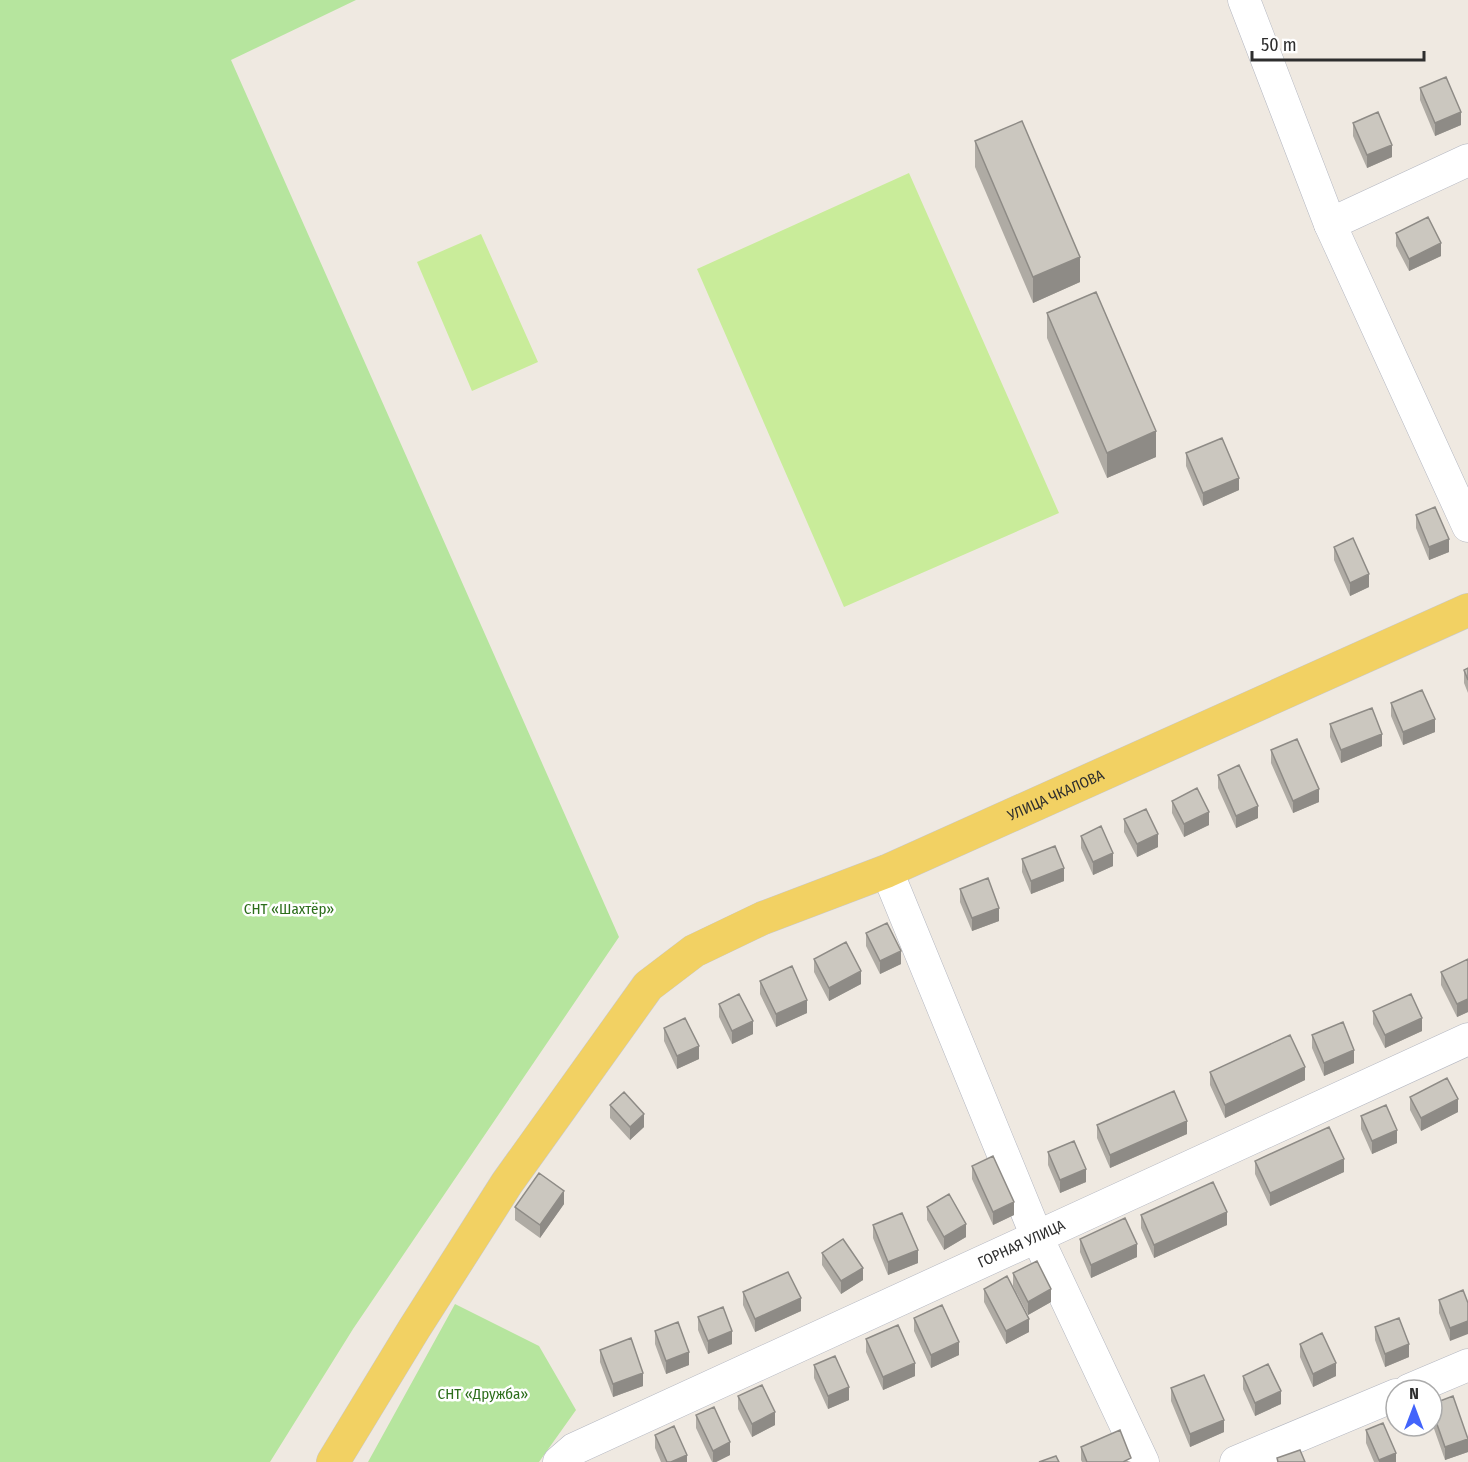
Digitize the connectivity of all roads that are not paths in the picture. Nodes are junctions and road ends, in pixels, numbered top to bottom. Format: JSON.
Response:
{"nodes":[{"id":1,"x":1244,"y":0,"type":"edge"},
{"id":2,"x":1468,"y":160,"type":"edge"},
{"id":3,"x":1330,"y":224,"type":"junction"},
{"id":4,"x":1468,"y":526,"type":"edge"},
{"id":5,"x":1468,"y":610,"type":"edge"},
{"id":6,"x":887,"y":871,"type":"junction"},
{"id":7,"x":1468,"y":1039,"type":"edge"},
{"id":8,"x":1036,"y":1237,"type":"junction"},
{"id":9,"x":1468,"y":1365,"type":"edge"},
{"id":10,"x":1437,"y":1378,"type":"edge"},
{"id":11,"x":1384,"y":1400,"type":"edge"},
{"id":12,"x":567,"y":1456,"type":"edge"},
{"id":13,"x":333,"y":1462,"type":"edge"},
{"id":14,"x":1143,"y":1462,"type":"edge"},
{"id":15,"x":1236,"y":1462,"type":"edge"}],
"edges":[{"from":1,"to":3,"type":"street"},
{"from":2,"to":3,"type":"street"},
{"from":3,"to":4,"type":"street"},
{"from":5,"to":6,"type":"main road","name":"УЛИЦА ЧКАЛОВА"},
{"from":6,"to":8,"type":"street"},
{"from":6,"to":13,"type":"main road","name":"УЛИЦА ЧКАЛОВА"},
{"from":7,"to":8,"type":"street","name":"ГОРНАЯ УЛИЦА"},
{"from":8,"to":12,"type":"street","name":"ГОРНАЯ УЛИЦА"},
{"from":8,"to":14,"type":"street"},
{"from":9,"to":10,"type":"street"},
{"from":11,"to":15,"type":"street"}]}
